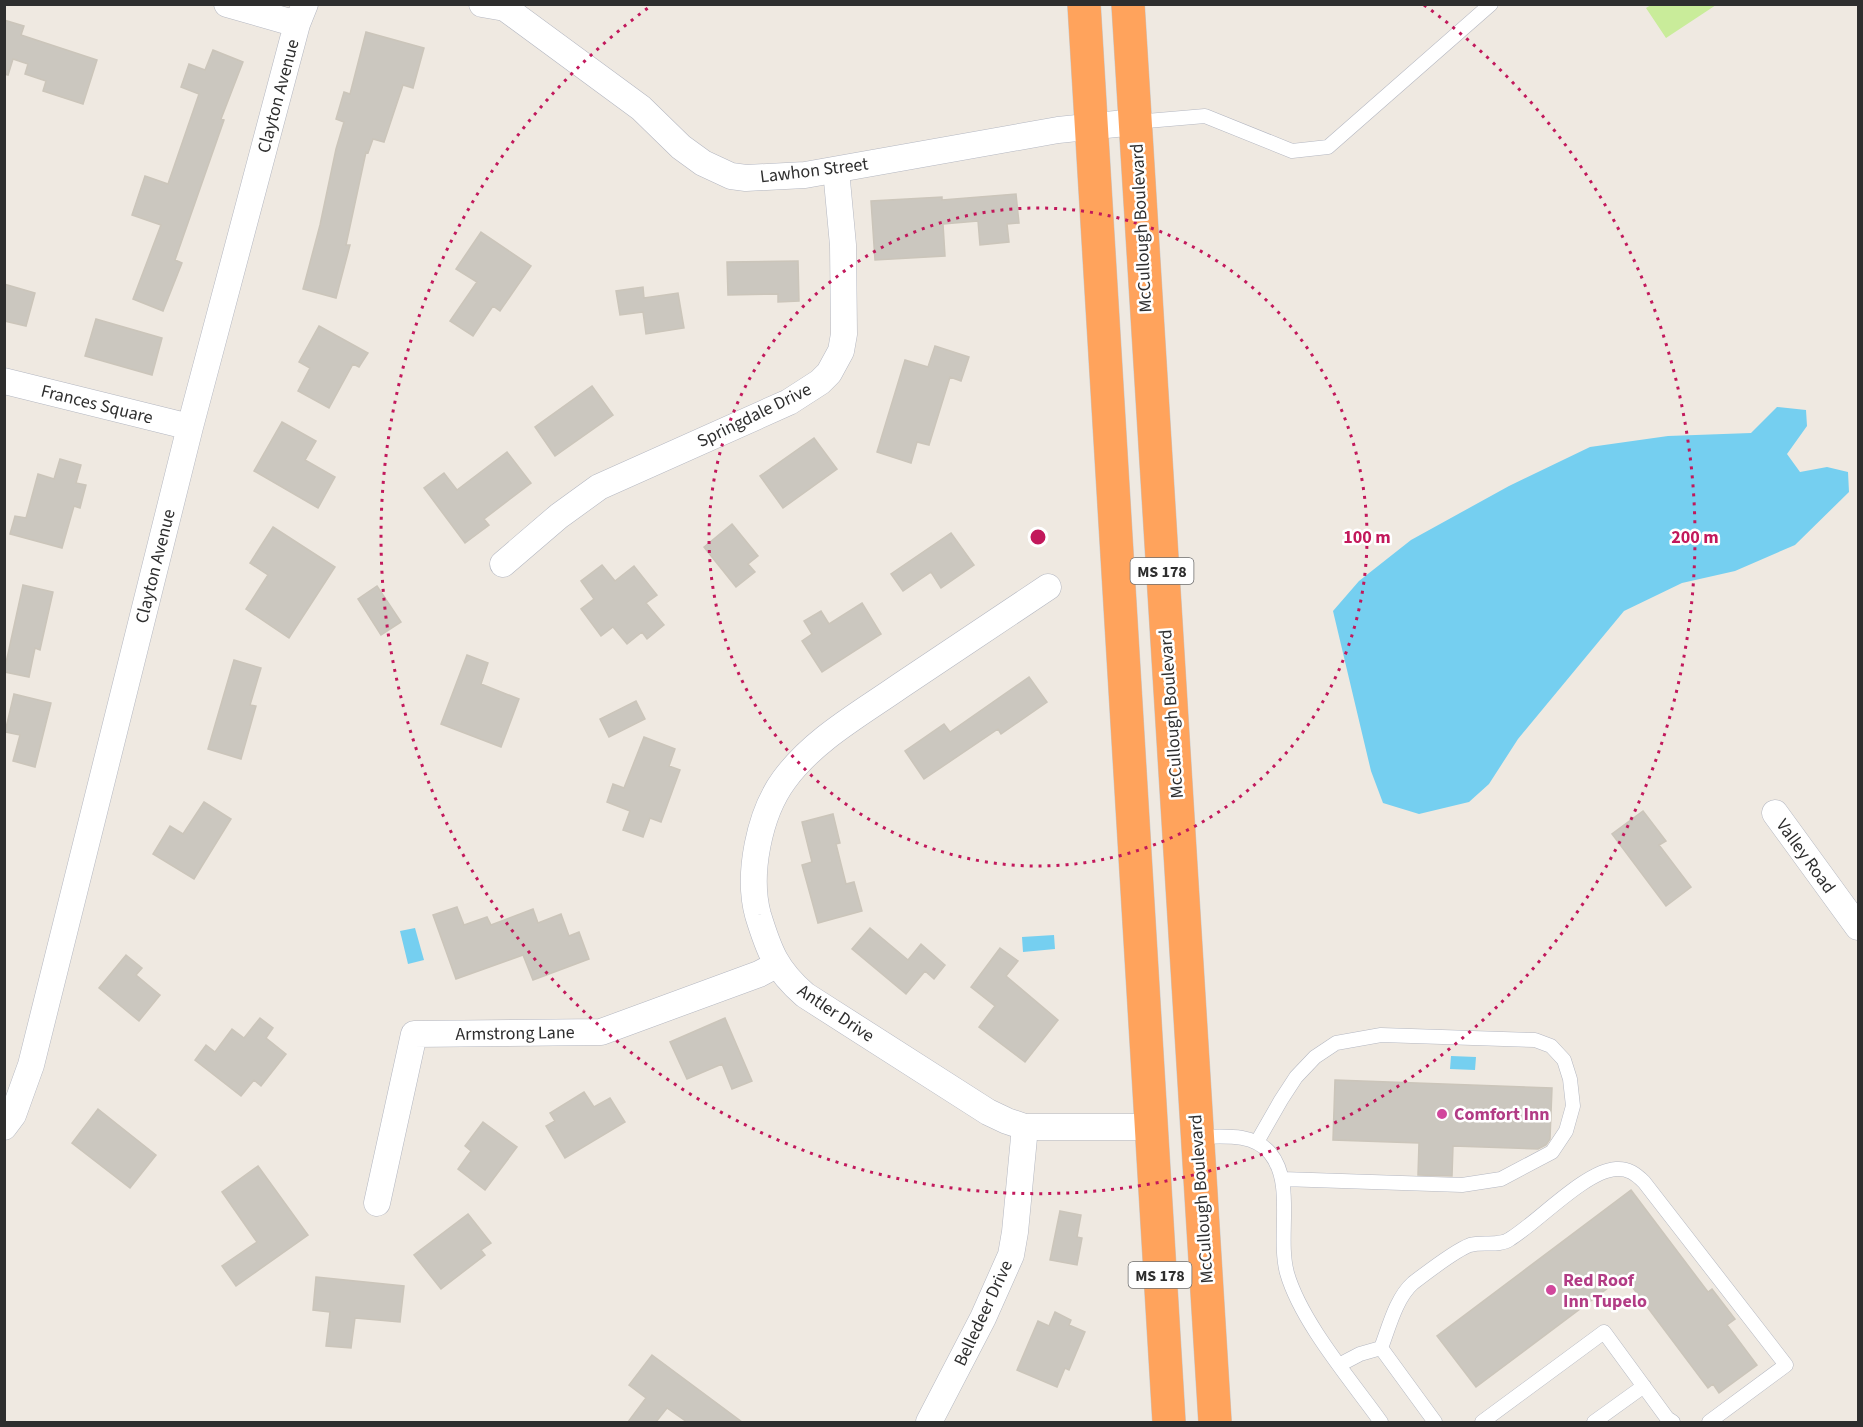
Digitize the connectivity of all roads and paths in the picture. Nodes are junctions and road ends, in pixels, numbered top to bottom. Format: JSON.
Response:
{"nodes":[{"id":1,"x":227,"y":4,"type":"edge"},
{"id":2,"x":482,"y":4,"type":"edge"},
{"id":3,"x":1084,"y":4,"type":"edge"},
{"id":4,"x":1128,"y":4,"type":"edge"},
{"id":5,"x":1491,"y":4,"type":"edge"},
{"id":6,"x":301,"y":14,"type":"edge"},
{"id":7,"x":1135,"y":122,"type":"junction"},
{"id":8,"x":1092,"y":127,"type":"junction"},
{"id":9,"x":836,"y":170,"type":"junction"},
{"id":10,"x":4,"y":381,"type":"edge"},
{"id":11,"x":190,"y":427,"type":"junction"},
{"id":12,"x":1118,"y":550,"type":"junction"},
{"id":13,"x":1161,"y":552,"type":"junction"},
{"id":14,"x":503,"y":564,"type":"dead end"},
{"id":15,"x":1048,"y":587,"type":"dead end"},
{"id":16,"x":1775,"y":813,"type":"dead end"},
{"id":17,"x":1138,"y":914,"type":"junction"},
{"id":18,"x":1858,"y":927,"type":"edge"},
{"id":19,"x":776,"y":965,"type":"junction"},
{"id":20,"x":4,"y":1127,"type":"edge"},
{"id":21,"x":1025,"y":1127,"type":"junction"},
{"id":22,"x":1151,"y":1127,"type":"junction"},
{"id":23,"x":1197,"y":1137,"type":"junction"},
{"id":24,"x":1257,"y":1142,"type":"junction"},
{"id":25,"x":1282,"y":1179,"type":"junction"},
{"id":26,"x":377,"y":1203,"type":"dead end"},
{"id":27,"x":1209,"y":1321,"type":"junction"},
{"id":28,"x":1381,"y":1348,"type":"junction"},
{"id":29,"x":1339,"y":1365,"type":"junction"},
{"id":30,"x":1644,"y":1386,"type":"junction"},
{"id":31,"x":929,"y":1422,"type":"edge"},
{"id":32,"x":1169,"y":1422,"type":"edge"},
{"id":33,"x":1215,"y":1422,"type":"edge"},
{"id":34,"x":1382,"y":1422,"type":"edge"},
{"id":35,"x":1435,"y":1422,"type":"edge"},
{"id":36,"x":1482,"y":1422,"type":"edge"},
{"id":37,"x":1594,"y":1422,"type":"edge"},
{"id":38,"x":1673,"y":1422,"type":"edge"},
{"id":39,"x":1709,"y":1422,"type":"edge"}],
"edges":[{"from":1,"to":6,"type":"street"},
{"from":2,"to":9,"type":"street","name":"Lawhon Street"},
{"from":3,"to":8,"type":"highway","number":"MS 178"},
{"from":4,"to":7,"type":"highway","name":"McCullough Boulevard","number":"MS 178"},
{"from":5,"to":7,"type":"lane"},
{"from":6,"to":11,"type":"street","name":"Clayton Avenue"},
{"from":7,"to":8,"type":"street","name":"Lawhon Street"},
{"from":7,"to":13,"type":"highway","name":"McCullough Boulevard","number":"MS 178"},
{"from":8,"to":9,"type":"street","name":"Lawhon Street"},
{"from":8,"to":12,"type":"highway","number":"MS 178"},
{"from":9,"to":14,"type":"street","name":"Springdale Drive"},
{"from":10,"to":11,"type":"street","name":"Frances Square"},
{"from":11,"to":20,"type":"street","name":"Clayton Avenue"},
{"from":12,"to":13,"type":"highway"},
{"from":12,"to":17,"type":"highway","number":"MS 178"},
{"from":13,"to":23,"type":"highway","name":"McCullough Boulevard","number":"MS 178"},
{"from":15,"to":19,"type":"street","name":"Antler Drive"},
{"from":16,"to":18,"type":"street","name":"Valley Road"},
{"from":17,"to":22,"type":"highway","number":"MS 178"},
{"from":17,"to":23,"type":"highway"},
{"from":19,"to":21,"type":"street","name":"Antler Drive"},
{"from":19,"to":26,"type":"street","name":"Armstrong Lane"},
{"from":21,"to":22,"type":"street","name":"Antler Drive"},
{"from":21,"to":31,"type":"street","name":"Belledeer Drive"},
{"from":22,"to":27,"type":"highway"},
{"from":22,"to":32,"type":"highway","number":"MS 178"},
{"from":23,"to":24,"type":"lane"},
{"from":23,"to":27,"type":"highway","name":"McCullough Boulevard","number":"MS 178"},
{"from":24,"to":25,"type":"lane"},
{"from":24,"to":25,"type":"lane"},
{"from":25,"to":29,"type":"lane"},
{"from":27,"to":33,"type":"highway","name":"McCullough Boulevard","number":"MS 178"},
{"from":28,"to":29,"type":"lane"},
{"from":28,"to":35,"type":"lane"},
{"from":28,"to":39,"type":"lane"},
{"from":29,"to":34,"type":"lane"},
{"from":30,"to":36,"type":"lane"},
{"from":30,"to":37,"type":"lane"},
{"from":30,"to":38,"type":"lane"}]}
